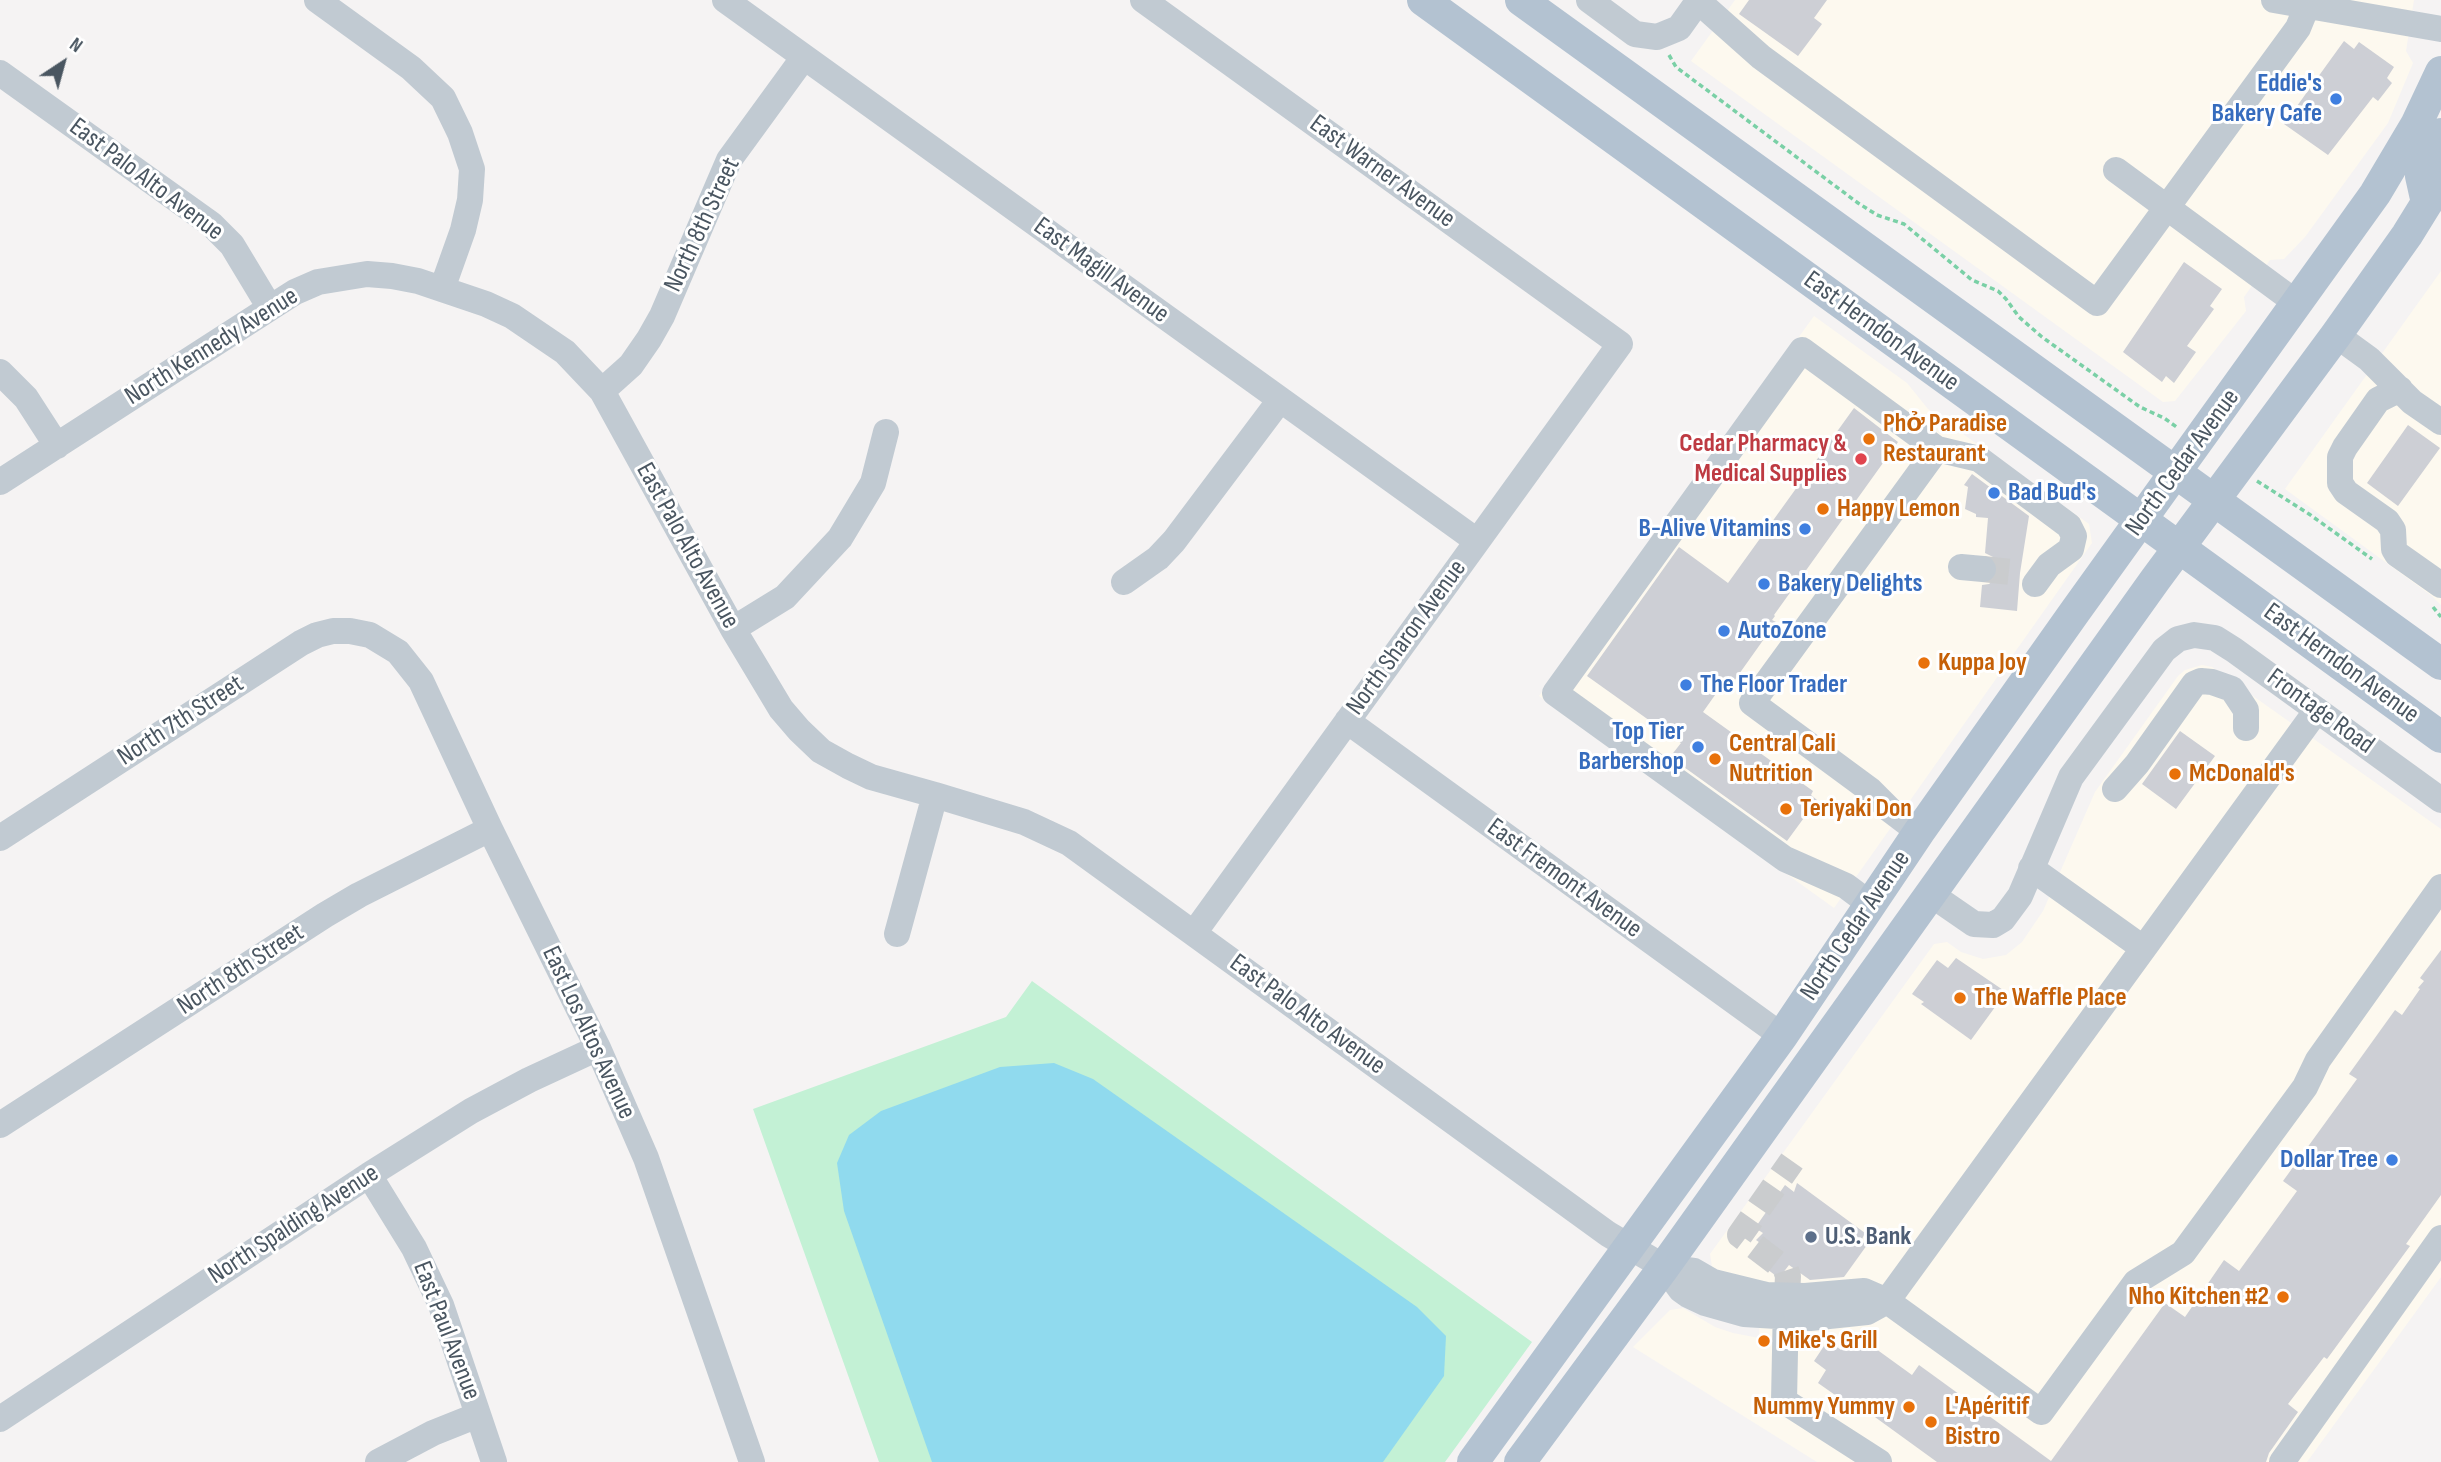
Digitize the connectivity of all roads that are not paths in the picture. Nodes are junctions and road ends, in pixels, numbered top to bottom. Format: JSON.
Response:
{"nodes":[{"id":1,"x":317,"y":0,"type":"edge"},
{"id":2,"x":725,"y":0,"type":"edge"},
{"id":3,"x":1143,"y":0,"type":"edge"},
{"id":4,"x":1423,"y":0,"type":"edge"},
{"id":5,"x":1521,"y":0,"type":"edge"},
{"id":6,"x":1588,"y":0,"type":"edge"},
{"id":7,"x":2274,"y":0,"type":"edge"},
{"id":8,"x":1698,"y":1,"type":"edge"},
{"id":9,"x":2307,"y":6,"type":"junction"},
{"id":10,"x":2441,"y":29,"type":"edge"},
{"id":11,"x":804,"y":57,"type":"junction"},
{"id":12,"x":0,"y":72,"type":"edge"},
{"id":13,"x":2441,"y":72,"type":"edge"},
{"id":14,"x":2441,"y":134,"type":"edge"},
{"id":15,"x":2116,"y":170,"type":"dead end"},
{"id":16,"x":2436,"y":200,"type":"edge"},
{"id":17,"x":2166,"y":207,"type":"junction"},
{"id":18,"x":442,"y":289,"type":"junction"},
{"id":19,"x":2298,"y":304,"type":"junction"},
{"id":20,"x":270,"y":308,"type":"junction"},
{"id":21,"x":2336,"y":335,"type":"junction"},
{"id":22,"x":1620,"y":344,"type":"joint"},
{"id":23,"x":0,"y":372,"type":"edge"},
{"id":24,"x":2400,"y":389,"type":"junction"},
{"id":25,"x":603,"y":391,"type":"junction"},
{"id":26,"x":1280,"y":400,"type":"junction"},
{"id":27,"x":2441,"y":422,"type":"edge"},
{"id":28,"x":886,"y":432,"type":"dead end"},
{"id":29,"x":57,"y":446,"type":"junction"},
{"id":30,"x":1937,"y":449,"type":"junction"},
{"id":31,"x":2175,"y":472,"type":"junction"},
{"id":32,"x":0,"y":482,"type":"edge"},
{"id":33,"x":2214,"y":500,"type":"junction"},
{"id":34,"x":2141,"y":519,"type":"junction"},
{"id":35,"x":1477,"y":541,"type":"junction"},
{"id":36,"x":2179,"y":547,"type":"junction"},
{"id":37,"x":1124,"y":582,"type":"dead end"},
{"id":38,"x":2035,"y":584,"type":"dead end"},
{"id":39,"x":2434,"y":592,"type":"edge"},
{"id":40,"x":733,"y":629,"type":"junction"},
{"id":41,"x":370,"y":635,"type":"joint"},
{"id":42,"x":2441,"y":664,"type":"edge"},
{"id":43,"x":2316,"y":710,"type":"junction"},
{"id":44,"x":1347,"y":721,"type":"junction"},
{"id":45,"x":2246,"y":728,"type":"dead end"},
{"id":46,"x":2441,"y":737,"type":"edge"},
{"id":47,"x":2115,"y":789,"type":"dead end"},
{"id":48,"x":935,"y":795,"type":"junction"},
{"id":49,"x":2441,"y":800,"type":"edge"},
{"id":50,"x":490,"y":829,"type":"junction"},
{"id":51,"x":1919,"y":832,"type":"junction"},
{"id":52,"x":0,"y":838,"type":"edge"},
{"id":53,"x":2031,"y":869,"type":"junction"},
{"id":54,"x":2441,"y":887,"type":"edge"},
{"id":55,"x":1929,"y":893,"type":"junction"},
{"id":56,"x":1870,"y":904,"type":"junction"},
{"id":57,"x":1194,"y":933,"type":"junction"},
{"id":58,"x":897,"y":934,"type":"dead end"},
{"id":59,"x":2143,"y":948,"type":"junction"},
{"id":60,"x":1782,"y":1036,"type":"junction"},
{"id":61,"x":598,"y":1048,"type":"junction"},
{"id":62,"x":1809,"y":1063,"type":"junction"},
{"id":63,"x":0,"y":1125,"type":"edge"},
{"id":64,"x":369,"y":1175,"type":"junction"},
{"id":65,"x":2441,"y":1238,"type":"edge"},
{"id":66,"x":1630,"y":1247,"type":"junction"},
{"id":67,"x":1664,"y":1267,"type":"junction"},
{"id":68,"x":1887,"y":1301,"type":"junction"},
{"id":69,"x":1786,"y":1306,"type":"junction"},
{"id":70,"x":478,"y":1415,"type":"junction"},
{"id":71,"x":0,"y":1419,"type":"edge"},
{"id":72,"x":378,"y":1462,"type":"edge"},
{"id":73,"x":494,"y":1462,"type":"edge"},
{"id":74,"x":752,"y":1462,"type":"edge"},
{"id":75,"x":1473,"y":1462,"type":"edge"},
{"id":76,"x":1520,"y":1462,"type":"edge"},
{"id":77,"x":1879,"y":1462,"type":"edge"},
{"id":78,"x":2282,"y":1462,"type":"edge"}],
"edges":[{"from":1,"to":18,"type":"street"},
{"from":2,"to":11,"type":"street","name":"East Magill Avenue"},
{"from":3,"to":22,"type":"street","name":"East Warner Avenue"},
{"from":4,"to":34,"type":"main road","name":"East Herndon Avenue"},
{"from":5,"to":31,"type":"main road"},
{"from":6,"to":8,"type":"street"},
{"from":7,"to":9,"type":"street"},
{"from":8,"to":17,"type":"street"},
{"from":9,"to":10,"type":"street"},
{"from":9,"to":17,"type":"street"},
{"from":11,"to":25,"type":"street","name":"North 8th Street"},
{"from":11,"to":26,"type":"street","name":"East Magill Avenue"},
{"from":12,"to":20,"type":"street","name":"East Palo Alto Avenue"},
{"from":13,"to":19,"type":"main road","name":"North Cedar Avenue"},
{"from":14,"to":16,"type":"main road"},
{"from":15,"to":17,"type":"street"},
{"from":16,"to":21,"type":"main road","name":"North Cedar Avenue"},
{"from":17,"to":19,"type":"street"},
{"from":18,"to":20,"type":"street","name":"North Kennedy Avenue"},
{"from":18,"to":25,"type":"street","name":"East Palo Alto Avenue"},
{"from":19,"to":31,"type":"main road","name":"North Cedar Avenue"},
{"from":20,"to":29,"type":"street","name":"North Kennedy Avenue"},
{"from":21,"to":24,"type":"street"},
{"from":21,"to":33,"type":"main road","name":"North Cedar Avenue"},
{"from":22,"to":35,"type":"street","name":"North Sharon Avenue"},
{"from":23,"to":29,"type":"street"},
{"from":24,"to":27,"type":"street"},
{"from":24,"to":39,"type":"street"},
{"from":25,"to":40,"type":"street","name":"East Palo Alto Avenue"},
{"from":26,"to":35,"type":"street","name":"East Magill Avenue"},
{"from":26,"to":37,"type":"street"},
{"from":28,"to":40,"type":"street"},
{"from":29,"to":32,"type":"street","name":"North Kennedy Avenue"},
{"from":30,"to":38,"type":"street"},
{"from":30,"to":51,"type":"street"},
{"from":30,"to":56,"type":"street"},
{"from":31,"to":33,"type":"main road"},
{"from":31,"to":34,"type":"main road","name":"North Cedar Avenue"},
{"from":33,"to":36,"type":"main road","name":"North Cedar Avenue"},
{"from":33,"to":42,"type":"main road"},
{"from":34,"to":36,"type":"main road","name":"East Herndon Avenue"},
{"from":34,"to":51,"type":"main road","name":"North Cedar Avenue"},
{"from":35,"to":44,"type":"street","name":"North Sharon Avenue"},
{"from":36,"to":46,"type":"main road","name":"East Herndon Avenue"},
{"from":36,"to":55,"type":"main road","name":"North Cedar Avenue"},
{"from":40,"to":48,"type":"street","name":"East Palo Alto Avenue"},
{"from":41,"to":50,"type":"street","name":"East Los Altos Avenue"},
{"from":41,"to":52,"type":"street","name":"North 7th Street"},
{"from":43,"to":49,"type":"street","name":"Frontage Road"},
{"from":43,"to":53,"type":"street","name":"Frontage Road"},
{"from":43,"to":59,"type":"street"},
{"from":44,"to":57,"type":"street","name":"North Sharon Avenue"},
{"from":44,"to":60,"type":"street","name":"East Fremont Avenue"},
{"from":45,"to":47,"type":"street"},
{"from":48,"to":57,"type":"street","name":"East Palo Alto Avenue"},
{"from":48,"to":58,"type":"street"},
{"from":50,"to":61,"type":"street","name":"East Los Altos Avenue"},
{"from":50,"to":63,"type":"street","name":"North 8th Street"},
{"from":51,"to":56,"type":"main road","name":"North Cedar Avenue"},
{"from":51,"to":62,"type":"main road"},
{"from":53,"to":55,"type":"street"},
{"from":53,"to":59,"type":"street"},
{"from":54,"to":68,"type":"street"},
{"from":55,"to":62,"type":"main road","name":"North Cedar Avenue"},
{"from":56,"to":60,"type":"main road","name":"North Cedar Avenue"},
{"from":57,"to":66,"type":"street","name":"East Palo Alto Avenue"},
{"from":59,"to":68,"type":"street"},
{"from":60,"to":66,"type":"main road","name":"North Cedar Avenue"},
{"from":61,"to":64,"type":"street","name":"North Spalding Avenue"},
{"from":61,"to":74,"type":"street","name":"East Los Altos Avenue"},
{"from":62,"to":67,"type":"main road","name":"North Cedar Avenue"},
{"from":64,"to":70,"type":"street","name":"East Paul Avenue"},
{"from":64,"to":71,"type":"street","name":"North Spalding Avenue"},
{"from":65,"to":78,"type":"street"},
{"from":66,"to":67,"type":"street","name":"East Palo Alto Avenue"},
{"from":66,"to":75,"type":"main road","name":"North Cedar Avenue"},
{"from":67,"to":69,"type":"street","name":"East Palo Alto Avenue"},
{"from":67,"to":76,"type":"main road","name":"North Cedar Avenue"},
{"from":68,"to":69,"type":"street","name":"East Palo Alto Avenue"},
{"from":69,"to":77,"type":"street"},
{"from":70,"to":72,"type":"street","name":"East Paul Avenue"},
{"from":70,"to":73,"type":"street","name":"East Paul Avenue"}]}
